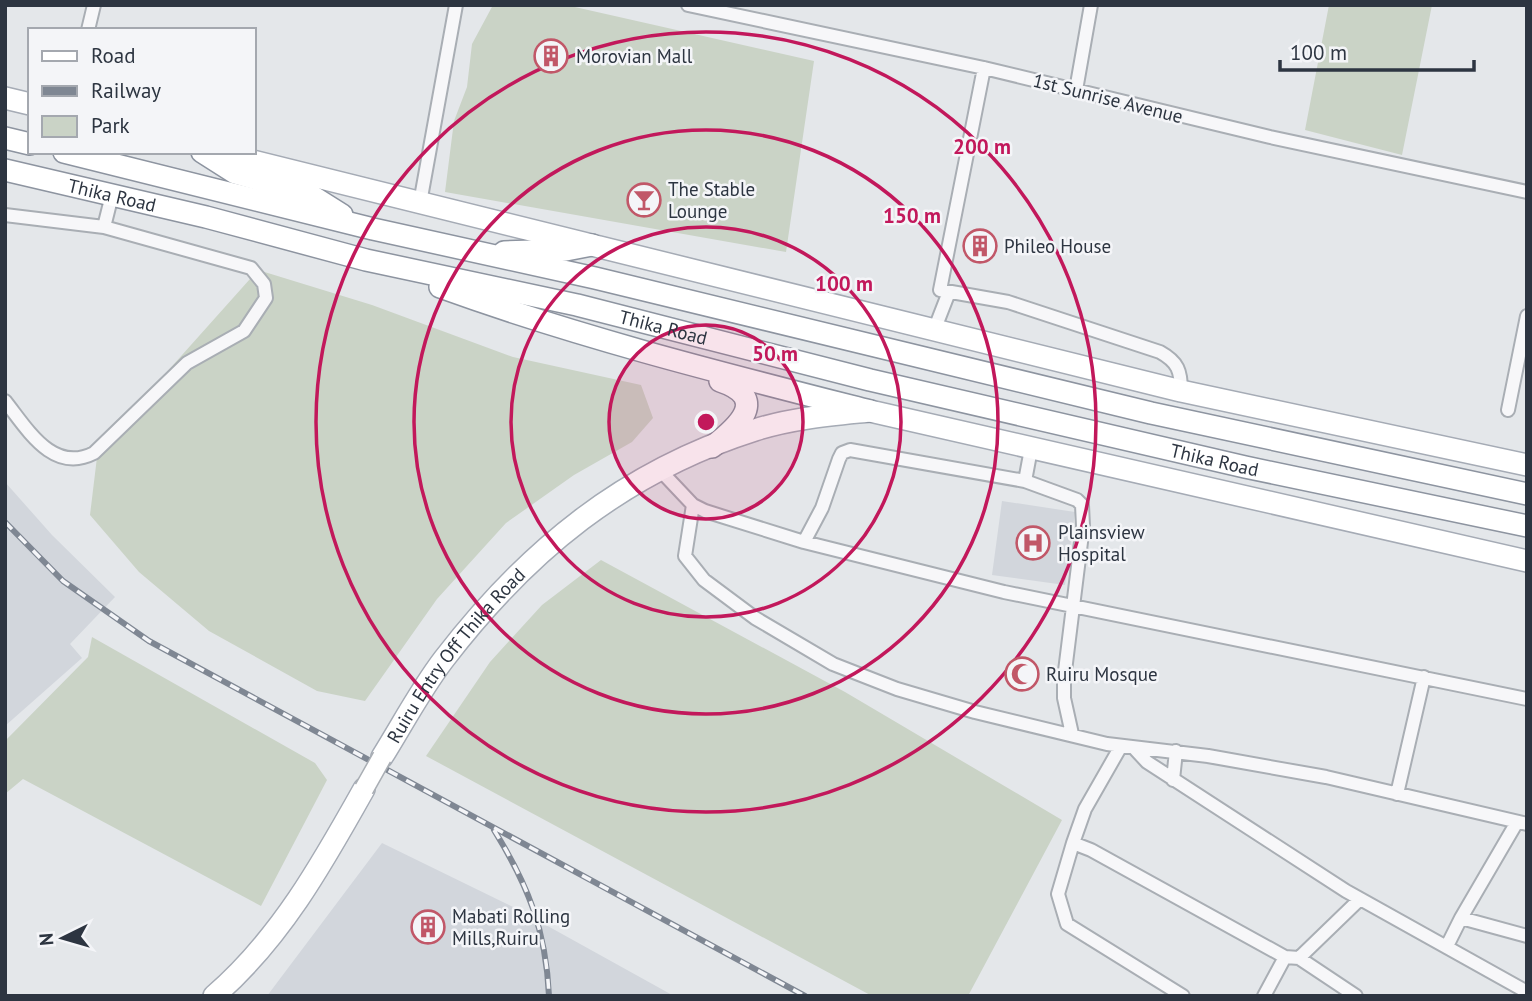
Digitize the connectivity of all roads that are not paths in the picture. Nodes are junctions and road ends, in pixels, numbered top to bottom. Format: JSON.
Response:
{"nodes":[{"id":1,"x":94,"y":5,"type":"edge"},
{"id":2,"x":456,"y":5,"type":"edge"},
{"id":3,"x":688,"y":5,"type":"edge"},
{"id":4,"x":1091,"y":5,"type":"edge"},
{"id":5,"x":716,"y":8,"type":"edge"},
{"id":6,"x":88,"y":28,"type":"edge"},
{"id":7,"x":984,"y":68,"type":"junction"},
{"id":8,"x":1076,"y":90,"type":"junction"},
{"id":9,"x":5,"y":98,"type":"edge"},
{"id":10,"x":28,"y":104,"type":"edge"},
{"id":11,"x":5,"y":138,"type":"edge"},
{"id":12,"x":28,"y":144,"type":"edge"},
{"id":13,"x":72,"y":154,"type":"edge"},
{"id":14,"x":205,"y":154,"type":"edge"},
{"id":15,"x":224,"y":154,"type":"edge"},
{"id":16,"x":5,"y":170,"type":"edge"},
{"id":17,"x":1527,"y":192,"type":"edge"},
{"id":18,"x":112,"y":195,"type":"junction"},
{"id":19,"x":420,"y":204,"type":"junction"},
{"id":20,"x":5,"y":215,"type":"edge"},
{"id":21,"x":104,"y":226,"type":"junction"},
{"id":22,"x":360,"y":226,"type":"junction"},
{"id":23,"x":592,"y":245,"type":"junction"},
{"id":24,"x":488,"y":254,"type":"junction"},
{"id":25,"x":366,"y":260,"type":"junction"},
{"id":26,"x":948,"y":292,"type":"junction"},
{"id":27,"x":1527,"y":316,"type":"edge"},
{"id":28,"x":935,"y":328,"type":"junction"},
{"id":29,"x":630,"y":349,"type":"junction"},
{"id":30,"x":1181,"y":391,"type":"junction"},
{"id":31,"x":5,"y":401,"type":"edge"},
{"id":32,"x":1507,"y":410,"type":"dead end"},
{"id":33,"x":870,"y":411,"type":"junction"},
{"id":34,"x":712,"y":447,"type":"junction"},
{"id":35,"x":1031,"y":449,"type":"junction"},
{"id":36,"x":1527,"y":465,"type":"edge"},
{"id":37,"x":659,"y":468,"type":"junction"},
{"id":38,"x":1025,"y":481,"type":"junction"},
{"id":39,"x":1527,"y":494,"type":"edge"},
{"id":40,"x":693,"y":505,"type":"junction"},
{"id":41,"x":1527,"y":526,"type":"edge"},
{"id":42,"x":804,"y":542,"type":"junction"},
{"id":43,"x":1527,"y":561,"type":"edge"},
{"id":44,"x":1074,"y":607,"type":"junction"},
{"id":45,"x":1424,"y":677,"type":"junction"},
{"id":46,"x":1527,"y":699,"type":"edge"},
{"id":47,"x":1072,"y":734,"type":"junction"},
{"id":48,"x":1128,"y":747,"type":"junction"},
{"id":49,"x":1177,"y":751,"type":"junction"},
{"id":50,"x":382,"y":757,"type":"joint"},
{"id":51,"x":1173,"y":779,"type":"junction"},
{"id":52,"x":365,"y":789,"type":"joint"},
{"id":53,"x":1397,"y":794,"type":"junction"},
{"id":54,"x":1522,"y":823,"type":"edge"},
{"id":55,"x":1073,"y":844,"type":"junction"},
{"id":56,"x":1360,"y":899,"type":"junction"},
{"id":57,"x":1461,"y":918,"type":"junction"},
{"id":58,"x":1527,"y":936,"type":"edge"},
{"id":59,"x":1447,"y":946,"type":"junction"},
{"id":60,"x":1285,"y":957,"type":"junction"},
{"id":61,"x":1299,"y":958,"type":"junction"},
{"id":62,"x":1527,"y":992,"type":"edge"},
{"id":63,"x":214,"y":996,"type":"edge"},
{"id":64,"x":1183,"y":996,"type":"edge"},
{"id":65,"x":1264,"y":996,"type":"edge"},
{"id":66,"x":1356,"y":996,"type":"edge"}],
"edges":[{"from":1,"to":6,"type":"street"},
{"from":2,"to":19,"type":"street"},
{"from":3,"to":5,"type":"street","name":"1st Sunrise Avenue"},
{"from":4,"to":8,"type":"street"},
{"from":5,"to":7,"type":"street","name":"1st Sunrise Avenue"},
{"from":7,"to":8,"type":"street","name":"1st Sunrise Avenue"},
{"from":7,"to":26,"type":"street"},
{"from":8,"to":17,"type":"street","name":"1st Sunrise Avenue"},
{"from":9,"to":10,"type":"main road"},
{"from":11,"to":12,"type":"main road"},
{"from":13,"to":22,"type":"main road","name":"Thika Road"},
{"from":14,"to":22,"type":"main road"},
{"from":15,"to":19,"type":"main road"},
{"from":16,"to":18,"type":"main road","name":"Thika Road"},
{"from":18,"to":21,"type":"street"},
{"from":18,"to":25,"type":"main road","name":"Thika Road"},
{"from":19,"to":23,"type":"main road"},
{"from":20,"to":21,"type":"street"},
{"from":21,"to":31,"type":"street"},
{"from":22,"to":24,"type":"main road","name":"Thika Road"},
{"from":23,"to":24,"type":"main road"},
{"from":23,"to":28,"type":"main road"},
{"from":24,"to":39,"type":"main road","name":"Thika Road"},
{"from":25,"to":29,"type":"main road"},
{"from":25,"to":41,"type":"main road","name":"Thika Road"},
{"from":26,"to":28,"type":"street"},
{"from":26,"to":30,"type":"street"},
{"from":27,"to":32,"type":"street"},
{"from":28,"to":30,"type":"main road"},
{"from":29,"to":33,"type":"main road","name":"Thika Road"},
{"from":29,"to":34,"type":"main road"},
{"from":30,"to":36,"type":"main road"},
{"from":33,"to":34,"type":"main road","name":"Ruiru Entry Off Thika Road"},
{"from":33,"to":35,"type":"main road","name":"Thika Road"},
{"from":34,"to":37,"type":"main road","name":"Ruiru Entry Off Thika Road"},
{"from":35,"to":38,"type":"street"},
{"from":35,"to":43,"type":"main road","name":"Thika Road"},
{"from":37,"to":40,"type":"street"},
{"from":37,"to":50,"type":"main road","name":"Ruiru Entry Off Thika Road"},
{"from":38,"to":42,"type":"street"},
{"from":38,"to":44,"type":"street"},
{"from":40,"to":42,"type":"street"},
{"from":40,"to":47,"type":"street"},
{"from":42,"to":44,"type":"street"},
{"from":44,"to":45,"type":"street"},
{"from":44,"to":47,"type":"street"},
{"from":45,"to":46,"type":"street"},
{"from":45,"to":53,"type":"street"},
{"from":47,"to":48,"type":"street"},
{"from":48,"to":49,"type":"street"},
{"from":48,"to":51,"type":"street"},
{"from":48,"to":55,"type":"street"},
{"from":49,"to":51,"type":"street"},
{"from":49,"to":53,"type":"street"},
{"from":50,"to":52,"type":"main road","name":"Ruiru Entry Off Thika Road","bridge":true},
{"from":51,"to":56,"type":"street"},
{"from":52,"to":63,"type":"main road","name":"Ruiru Entry Off Thika Road"},
{"from":53,"to":54,"type":"street"},
{"from":54,"to":57,"type":"street"},
{"from":55,"to":60,"type":"street"},
{"from":55,"to":64,"type":"street"},
{"from":56,"to":59,"type":"street"},
{"from":56,"to":61,"type":"street"},
{"from":57,"to":58,"type":"street"},
{"from":57,"to":59,"type":"street"},
{"from":59,"to":62,"type":"street"},
{"from":60,"to":61,"type":"street"},
{"from":60,"to":65,"type":"street"},
{"from":61,"to":66,"type":"street"}]}
